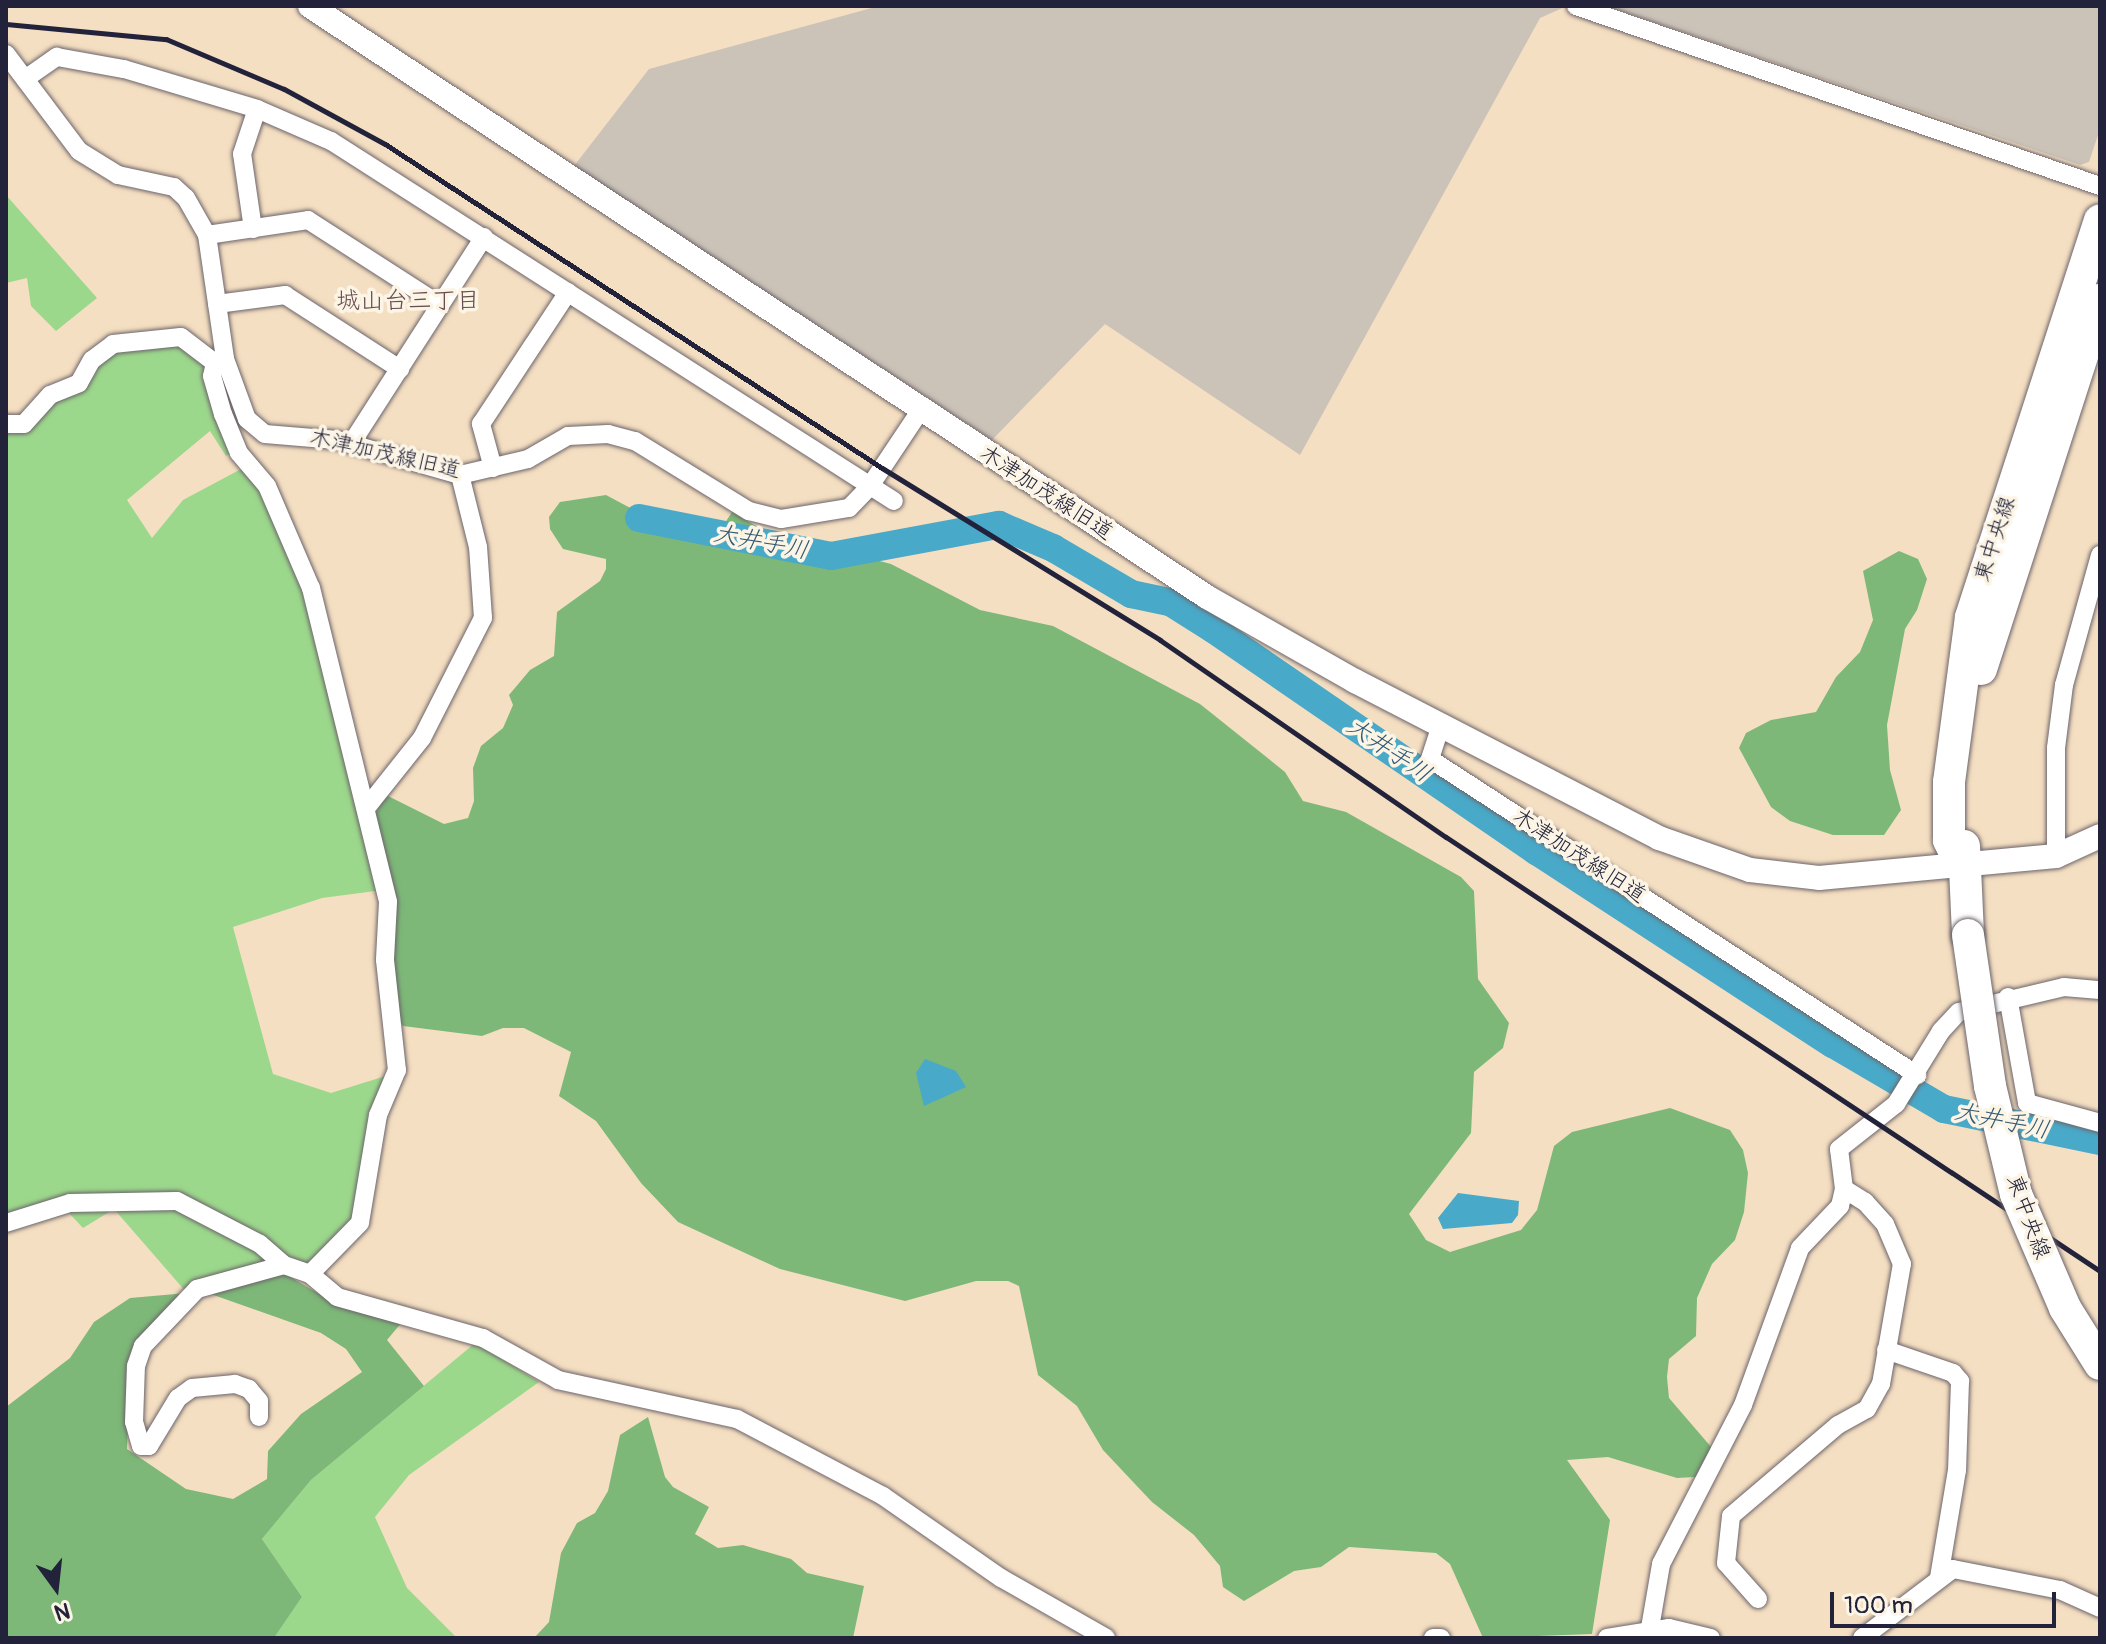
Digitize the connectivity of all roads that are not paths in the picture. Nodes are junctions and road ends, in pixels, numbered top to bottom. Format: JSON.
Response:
{"nodes":[{"id":1,"x":310,"y":6,"type":"edge"},
{"id":2,"x":1576,"y":6,"type":"edge"},
{"id":3,"x":6,"y":54,"type":"edge"},
{"id":4,"x":25,"y":79,"type":"junction"},
{"id":5,"x":257,"y":109,"type":"junction"},
{"id":6,"x":2100,"y":186,"type":"edge"},
{"id":7,"x":2100,"y":220,"type":"edge"},
{"id":8,"x":253,"y":229,"type":"junction"},
{"id":9,"x":207,"y":235,"type":"junction"},
{"id":10,"x":484,"y":237,"type":"junction"},
{"id":11,"x":568,"y":292,"type":"junction"},
{"id":12,"x":2100,"y":300,"type":"edge"},
{"id":13,"x":217,"y":304,"type":"junction"},
{"id":14,"x":440,"y":305,"type":"junction"},
{"id":15,"x":2093,"y":345,"type":"edge"},
{"id":16,"x":220,"y":361,"type":"junction"},
{"id":17,"x":400,"y":369,"type":"junction"},
{"id":18,"x":920,"y":411,"type":"junction"},
{"id":19,"x":6,"y":424,"type":"edge"},
{"id":20,"x":351,"y":444,"type":"junction"},
{"id":21,"x":493,"y":468,"type":"junction"},
{"id":22,"x":460,"y":475,"type":"junction"},
{"id":23,"x":870,"y":486,"type":"junction"},
{"id":24,"x":894,"y":501,"type":"dead end"},
{"id":25,"x":2100,"y":555,"type":"edge"},
{"id":26,"x":1441,"y":725,"type":"junction"},
{"id":27,"x":367,"y":807,"type":"junction"},
{"id":28,"x":2100,"y":836,"type":"edge"},
{"id":29,"x":2056,"y":856,"type":"junction"},
{"id":30,"x":1962,"y":867,"type":"junction"},
{"id":31,"x":2100,"y":990,"type":"edge"},
{"id":32,"x":2008,"y":997,"type":"junction"},
{"id":33,"x":1917,"y":1075,"type":"junction"},
{"id":34,"x":2100,"y":1123,"type":"edge"},
{"id":35,"x":1844,"y":1189,"type":"junction"},
{"id":36,"x":6,"y":1223,"type":"edge"},
{"id":37,"x":284,"y":1265,"type":"junction"},
{"id":38,"x":310,"y":1274,"type":"junction"},
{"id":39,"x":1886,"y":1350,"type":"junction"},
{"id":40,"x":2100,"y":1364,"type":"edge"},
{"id":41,"x":259,"y":1417,"type":"dead end"},
{"id":42,"x":1943,"y":1544,"type":"junction"},
{"id":43,"x":1973,"y":1573,"type":"junction"},
{"id":44,"x":1939,"y":1577,"type":"junction"},
{"id":45,"x":1758,"y":1599,"type":"dead end"},
{"id":46,"x":2100,"y":1608,"type":"edge"},
{"id":47,"x":1650,"y":1628,"type":"junction"},
{"id":48,"x":1106,"y":1638,"type":"edge"},
{"id":49,"x":1433,"y":1638,"type":"edge"},
{"id":50,"x":1441,"y":1638,"type":"edge"},
{"id":51,"x":1607,"y":1638,"type":"edge"},
{"id":52,"x":1711,"y":1638,"type":"edge"},
{"id":53,"x":1862,"y":1638,"type":"edge"}],
"edges":[{"from":1,"to":18,"type":"street"},
{"from":2,"to":6,"type":"street"},
{"from":3,"to":4,"type":"street","name":"木津加茂線旧道"},
{"from":4,"to":5,"type":"street"},
{"from":4,"to":9,"type":"street","name":"木津加茂線旧道"},
{"from":5,"to":8,"type":"street"},
{"from":5,"to":10,"type":"street"},
{"from":7,"to":30,"type":"highway","name":"東中央線"},
{"from":8,"to":9,"type":"street"},
{"from":8,"to":14,"type":"street"},
{"from":9,"to":13,"type":"street","name":"木津加茂線旧道"},
{"from":10,"to":11,"type":"street"},
{"from":10,"to":14,"type":"street"},
{"from":11,"to":21,"type":"street"},
{"from":11,"to":23,"type":"street"},
{"from":12,"to":15,"type":"highway","name":"東中央線"},
{"from":13,"to":16,"type":"street","name":"木津加茂線旧道"},
{"from":13,"to":17,"type":"street"},
{"from":14,"to":17,"type":"street"},
{"from":15,"to":30,"type":"highway","name":"東中央線"},
{"from":16,"to":19,"type":"street"},
{"from":16,"to":20,"type":"street","name":"木津加茂線旧道"},
{"from":16,"to":27,"type":"street"},
{"from":17,"to":20,"type":"street"},
{"from":18,"to":23,"type":"street","name":"木津加茂線旧道"},
{"from":18,"to":26,"type":"street","name":"木津加茂線旧道"},
{"from":20,"to":22,"type":"street","name":"木津加茂線旧道"},
{"from":21,"to":22,"type":"street","name":"木津加茂線旧道"},
{"from":21,"to":23,"type":"street","name":"木津加茂線旧道"},
{"from":22,"to":27,"type":"street"},
{"from":23,"to":24,"type":"street"},
{"from":25,"to":29,"type":"street"},
{"from":26,"to":30,"type":"street"},
{"from":26,"to":33,"type":"street","name":"木津加茂線旧道"},
{"from":27,"to":38,"type":"street"},
{"from":28,"to":29,"type":"street"},
{"from":29,"to":30,"type":"street"},
{"from":30,"to":40,"type":"highway","name":"東中央線","bridge":true},
{"from":31,"to":32,"type":"street"},
{"from":32,"to":33,"type":"street"},
{"from":32,"to":34,"type":"street"},
{"from":33,"to":35,"type":"street"},
{"from":35,"to":39,"type":"street"},
{"from":35,"to":47,"type":"street"},
{"from":36,"to":37,"type":"street"},
{"from":37,"to":38,"type":"street"},
{"from":37,"to":41,"type":"street"},
{"from":38,"to":48,"type":"street"},
{"from":39,"to":42,"type":"street"},
{"from":39,"to":45,"type":"street"},
{"from":42,"to":43,"type":"street"},
{"from":42,"to":44,"type":"street"},
{"from":43,"to":44,"type":"street"},
{"from":43,"to":46,"type":"street"},
{"from":44,"to":53,"type":"street"},
{"from":47,"to":51,"type":"street"},
{"from":47,"to":52,"type":"street"},
{"from":49,"to":50,"type":"street"}]}
